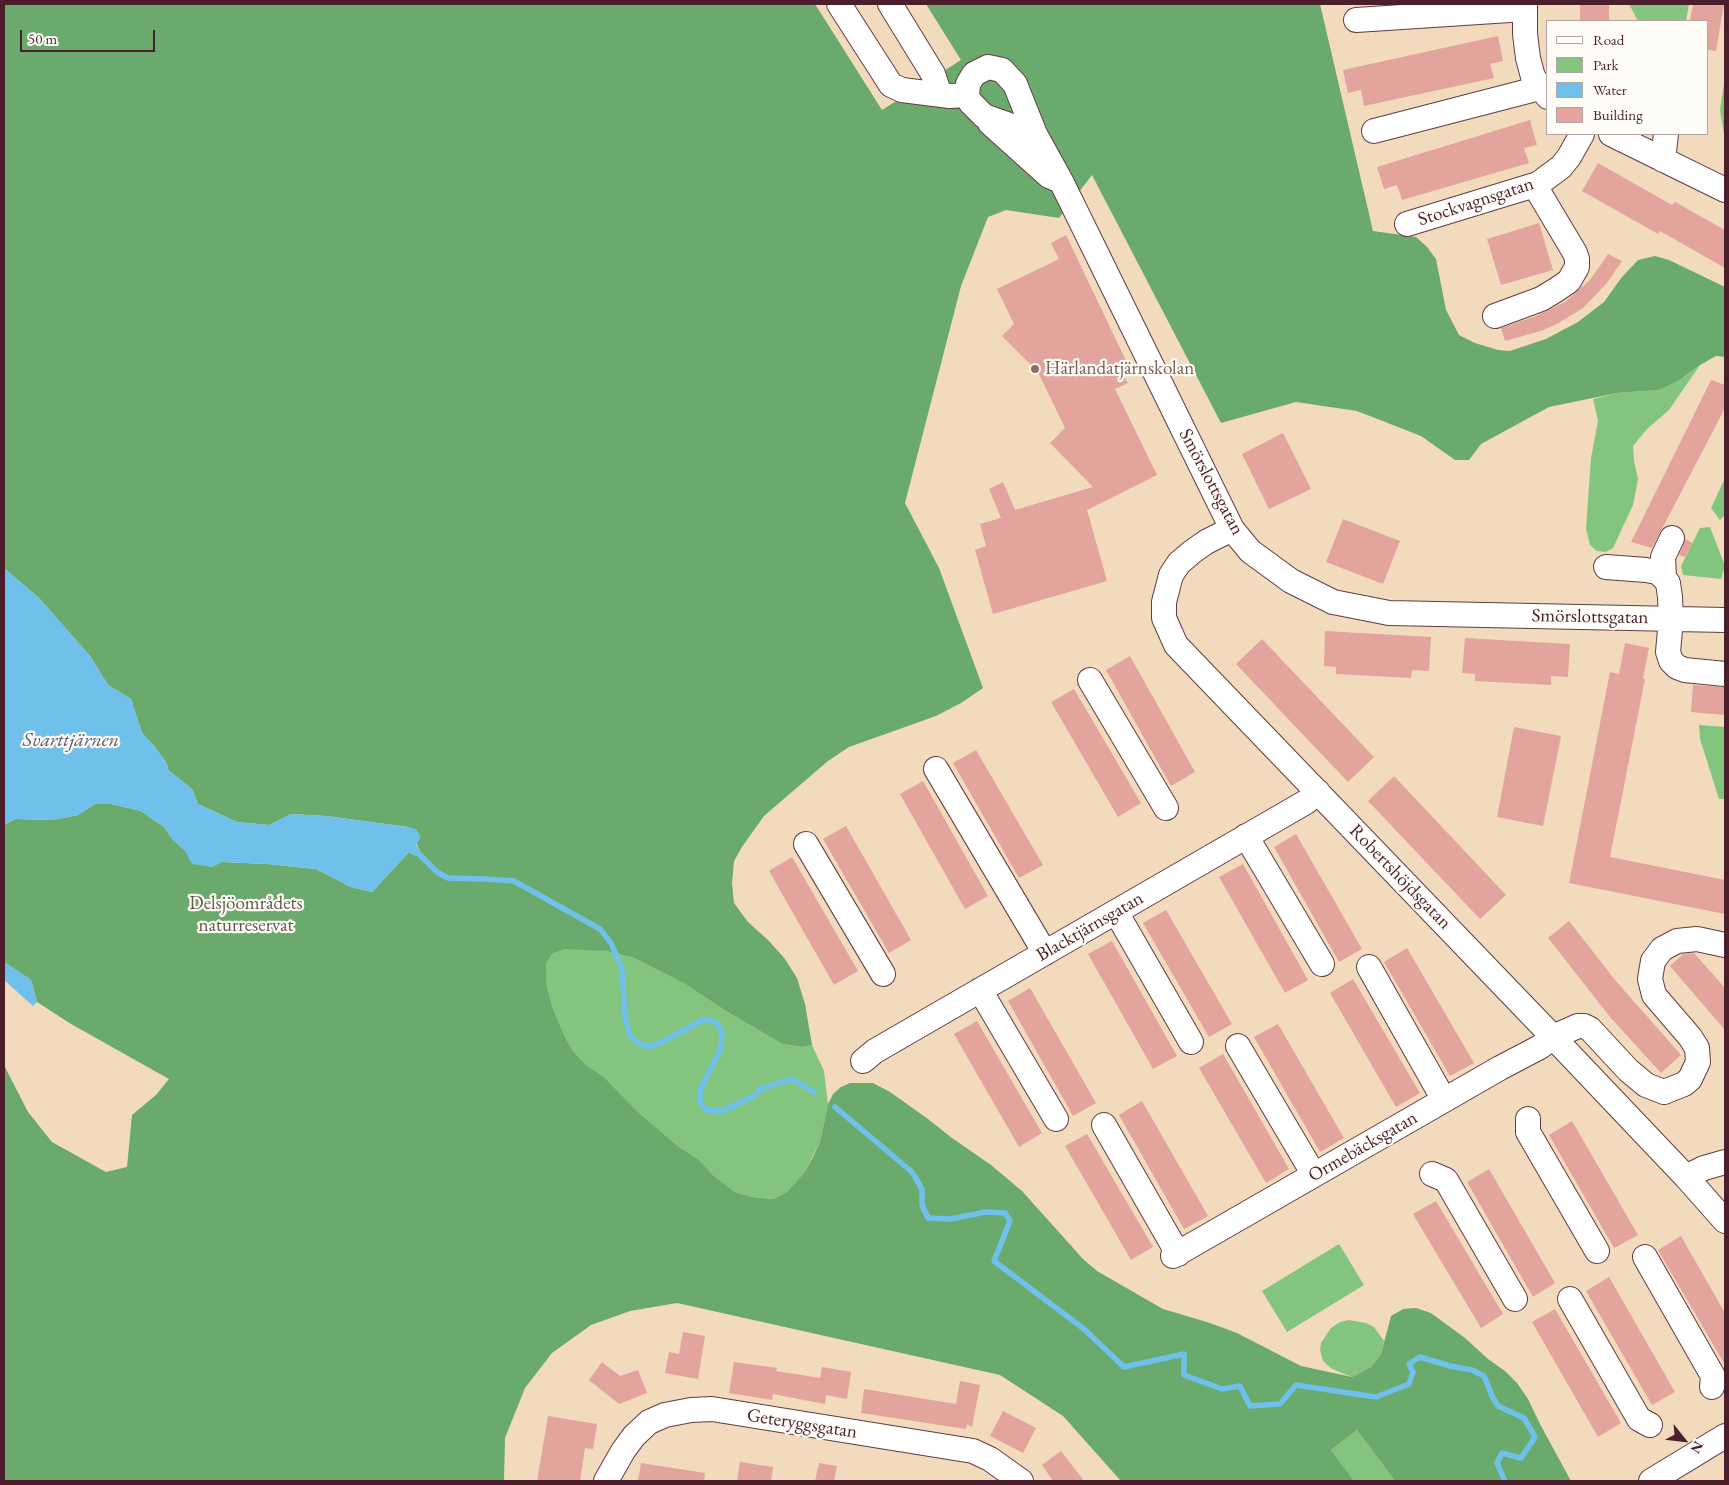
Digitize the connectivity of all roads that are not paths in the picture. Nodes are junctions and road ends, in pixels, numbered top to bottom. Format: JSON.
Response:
{"nodes":[{"id":1,"x":839,"y":4,"type":"edge"},
{"id":2,"x":890,"y":4,"type":"edge"},
{"id":3,"x":1525,"y":6,"type":"edge"},
{"id":4,"x":1356,"y":20,"type":"dead end"},
{"id":5,"x":1544,"y":92,"type":"edge"},
{"id":6,"x":940,"y":95,"type":"junction"},
{"id":7,"x":967,"y":95,"type":"junction"},
{"id":8,"x":984,"y":116,"type":"junction"},
{"id":9,"x":1374,"y":131,"type":"dead end"},
{"id":10,"x":1035,"y":134,"type":"junction"},
{"id":11,"x":1581,"y":135,"type":"edge"},
{"id":12,"x":1613,"y":135,"type":"edge"},
{"id":13,"x":1666,"y":135,"type":"edge"},
{"id":14,"x":1663,"y":160,"type":"junction"},
{"id":15,"x":1061,"y":181,"type":"junction"},
{"id":16,"x":1535,"y":186,"type":"junction"},
{"id":17,"x":1725,"y":190,"type":"edge"},
{"id":18,"x":1407,"y":224,"type":"dead end"},
{"id":19,"x":1496,"y":316,"type":"dead end"},
{"id":20,"x":1232,"y":529,"type":"junction"},
{"id":21,"x":1672,"y":538,"type":"dead end"},
{"id":22,"x":1606,"y":567,"type":"dead end"},
{"id":23,"x":1664,"y":578,"type":"junction"},
{"id":24,"x":1671,"y":619,"type":"junction"},
{"id":25,"x":1725,"y":620,"type":"edge"},
{"id":26,"x":1725,"y":674,"type":"edge"},
{"id":27,"x":1090,"y":680,"type":"dead end"},
{"id":28,"x":936,"y":769,"type":"dead end"},
{"id":29,"x":1318,"y":792,"type":"junction"},
{"id":30,"x":1166,"y":808,"type":"dead end"},
{"id":31,"x":1246,"y":836,"type":"junction"},
{"id":32,"x":806,"y":844,"type":"dead end"},
{"id":33,"x":1116,"y":912,"type":"junction"},
{"id":34,"x":1725,"y":945,"type":"edge"},
{"id":35,"x":1045,"y":953,"type":"junction"},
{"id":36,"x":1322,"y":964,"type":"dead end"},
{"id":37,"x":1369,"y":967,"type":"dead end"},
{"id":38,"x":883,"y":974,"type":"dead end"},
{"id":39,"x":980,"y":990,"type":"junction"},
{"id":40,"x":1553,"y":1038,"type":"junction"},
{"id":41,"x":1191,"y":1042,"type":"dead end"},
{"id":42,"x":1238,"y":1046,"type":"dead end"},
{"id":43,"x":862,"y":1061,"type":"dead end"},
{"id":44,"x":1444,"y":1100,"type":"junction"},
{"id":45,"x":1056,"y":1119,"type":"dead end"},
{"id":46,"x":1528,"y":1120,"type":"dead end"},
{"id":47,"x":1104,"y":1125,"type":"dead end"},
{"id":48,"x":1725,"y":1162,"type":"edge"},
{"id":49,"x":1432,"y":1174,"type":"dead end"},
{"id":50,"x":1314,"y":1175,"type":"junction"},
{"id":51,"x":1686,"y":1177,"type":"junction"},
{"id":52,"x":1725,"y":1222,"type":"edge"},
{"id":53,"x":1597,"y":1251,"type":"dead end"},
{"id":54,"x":1645,"y":1258,"type":"dead end"},
{"id":55,"x":1515,"y":1299,"type":"dead end"},
{"id":56,"x":1570,"y":1299,"type":"dead end"},
{"id":57,"x":1712,"y":1387,"type":"dead end"},
{"id":58,"x":1650,"y":1425,"type":"dead end"},
{"id":59,"x":1725,"y":1436,"type":"edge"},
{"id":60,"x":606,"y":1481,"type":"edge"},
{"id":61,"x":1022,"y":1481,"type":"edge"},
{"id":62,"x":1651,"y":1481,"type":"edge"}],
"edges":[{"from":1,"to":6,"type":"street"},
{"from":2,"to":6,"type":"street"},
{"from":3,"to":4,"type":"street"},
{"from":3,"to":5,"type":"street"},
{"from":5,"to":9,"type":"street"},
{"from":6,"to":7,"type":"street"},
{"from":7,"to":8,"type":"street"},
{"from":7,"to":10,"type":"street","name":"Smörslottsgatan"},
{"from":8,"to":10,"type":"street"},
{"from":8,"to":15,"type":"street"},
{"from":10,"to":15,"type":"street","name":"Smörslottsgatan"},
{"from":11,"to":16,"type":"street","name":"Stockvagnsgatan"},
{"from":12,"to":14,"type":"street"},
{"from":13,"to":14,"type":"street"},
{"from":14,"to":17,"type":"street"},
{"from":15,"to":20,"type":"street","name":"Smörslottsgatan"},
{"from":16,"to":18,"type":"street","name":"Stockvagnsgatan"},
{"from":16,"to":19,"type":"street"},
{"from":20,"to":24,"type":"street","name":"Smörslottsgatan"},
{"from":20,"to":29,"type":"street","name":"Robertshöjdsgatan"},
{"from":21,"to":23,"type":"street"},
{"from":22,"to":23,"type":"street"},
{"from":23,"to":24,"type":"street"},
{"from":24,"to":25,"type":"street","name":"Smörslottsgatan"},
{"from":24,"to":26,"type":"street"},
{"from":27,"to":30,"type":"street"},
{"from":28,"to":35,"type":"street"},
{"from":29,"to":31,"type":"street","name":"Blacktjärnsgatan"},
{"from":29,"to":40,"type":"street","name":"Robertshöjdsgatan"},
{"from":31,"to":33,"type":"street","name":"Blacktjärnsgatan"},
{"from":31,"to":36,"type":"street"},
{"from":32,"to":38,"type":"street"},
{"from":33,"to":35,"type":"street","name":"Blacktjärnsgatan"},
{"from":33,"to":41,"type":"street"},
{"from":34,"to":40,"type":"street","name":"Ormebäcksgatan"},
{"from":35,"to":39,"type":"street","name":"Blacktjärnsgatan"},
{"from":37,"to":44,"type":"street"},
{"from":39,"to":43,"type":"street","name":"Blacktjärnsgatan"},
{"from":39,"to":45,"type":"street"},
{"from":40,"to":44,"type":"street","name":"Ormebäcksgatan"},
{"from":40,"to":51,"type":"street","name":"Robertshöjdsgatan"},
{"from":42,"to":50,"type":"street"},
{"from":44,"to":50,"type":"street","name":"Ormebäcksgatan"},
{"from":46,"to":53,"type":"street"},
{"from":47,"to":50,"type":"street","name":"Ormebäcksgatan"},
{"from":48,"to":51,"type":"street"},
{"from":49,"to":55,"type":"street"},
{"from":51,"to":52,"type":"street","name":"Robertshöjdsgatan"},
{"from":54,"to":57,"type":"street"},
{"from":56,"to":58,"type":"street"},
{"from":59,"to":62,"type":"street"},
{"from":60,"to":61,"type":"street","name":"Geteryggsgatan"}]}
